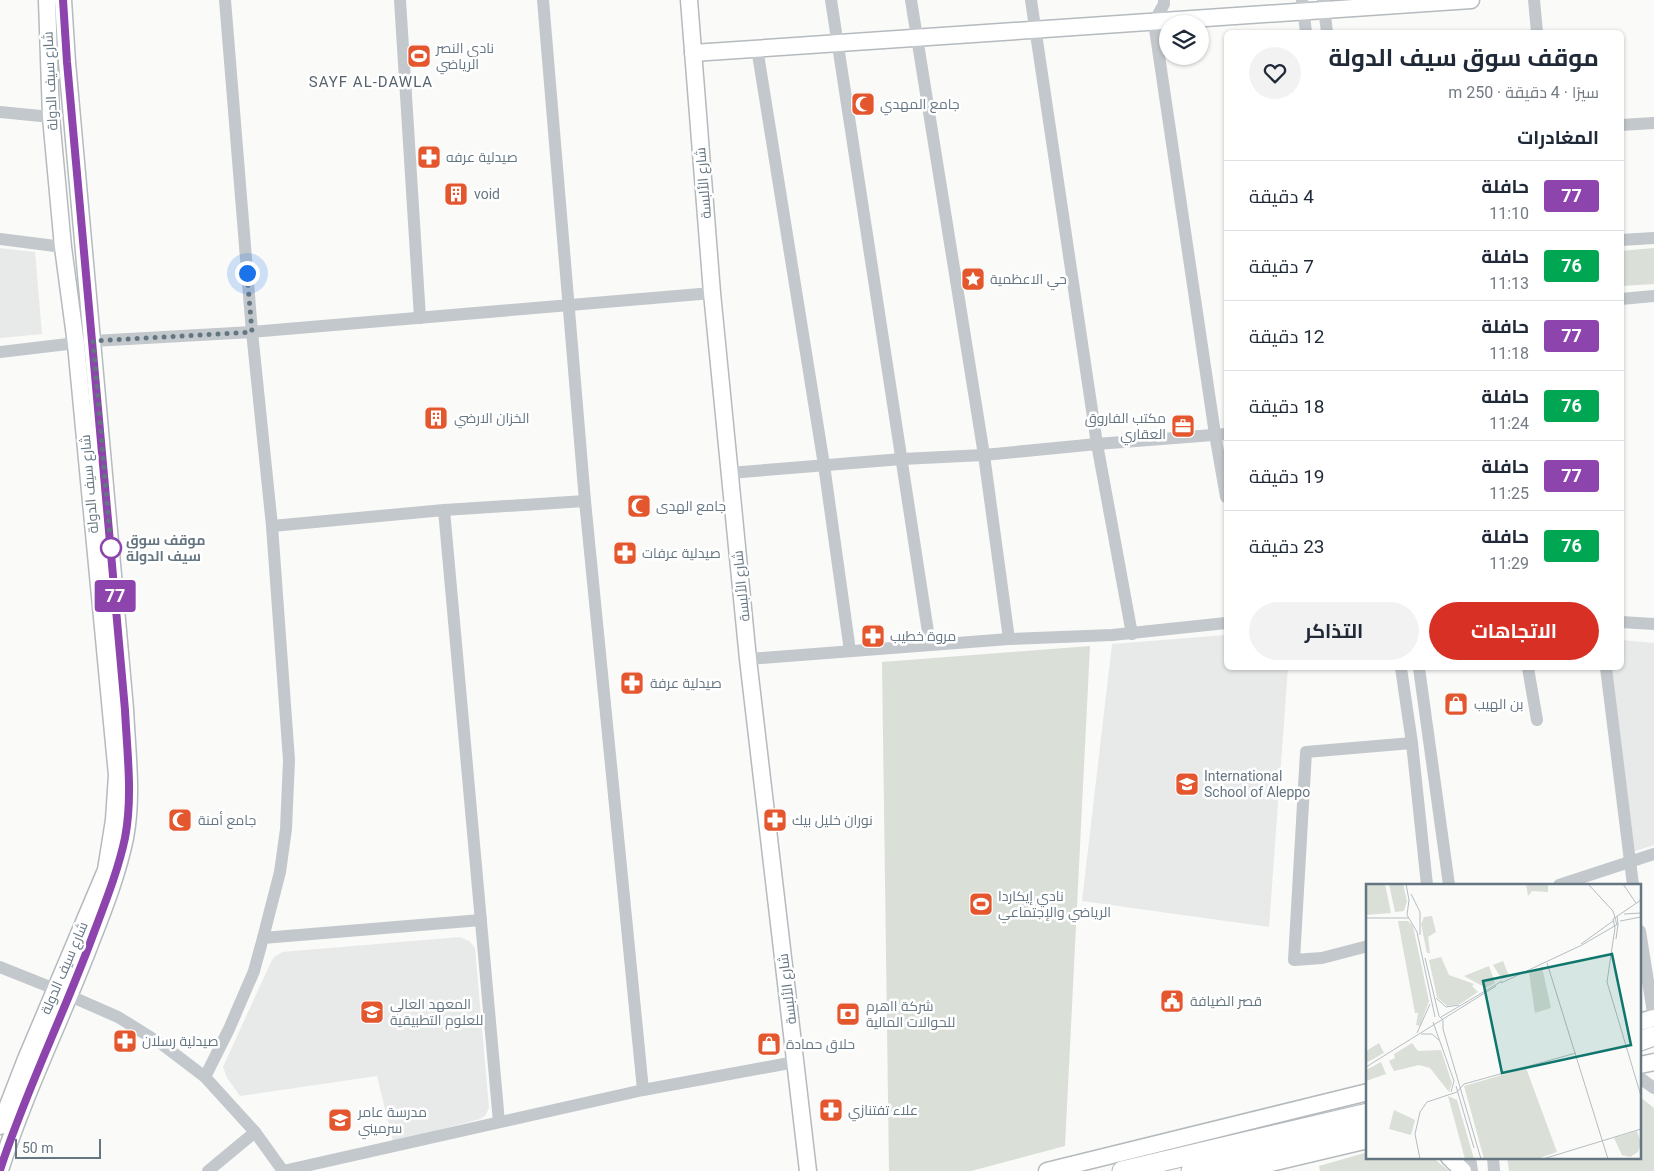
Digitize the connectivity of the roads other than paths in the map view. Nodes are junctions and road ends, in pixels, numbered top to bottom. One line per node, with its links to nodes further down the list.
1 (46, 0): 25 (main road, شارع سيف الدولة)
2 (63, 0): 38 (main road, شارع سيف الدولة)
3 (225, 0): 37 (street)
4 (400, 0): 36 (street)
5 (543, 0): 35 (street)
6 (689, 0): 23 (main road, شارع الألبسة)
7 (830, 0): 21 (street)
8 (911, 0): 20 (street)
9 (1031, 0): 16 (street)
10 (1164, 0): 15 (street)
11 (1471, 0): 13 (main road)
12 (1534, 0): 19 (street)
13 (1323, 5): 14 (main road); 18 (street)
14 (1302, 6): 15 (main road); 17 (street)
15 (1154, 22): 16 (main road); 41 (street)
16 (1035, 30): 20 (main road); 42 (street)
17 (1306, 30)
18 (1327, 30)
19 (1537, 30)
20 (918, 38): 21 (main road); 43 (street)
21 (837, 43): 22 (main road); 44 (street)
22 (757, 48): 23 (main road); 45 (street)
23 (693, 53): 32 (main road, شارع الألبسة)
24 (0, 112): 25 (street)
25 (51, 117): 31 (main road, شارع سيف الدولة)
26 (1654, 123): 27 (street)
27 (1624, 125)
28 (1654, 238): 30 (street)
29 (0, 239): 31 (street)
30 (1624, 240)
31 (63, 247): 39 (main road, شارع سيف الدولة)
32 (712, 293): 35 (street); 47 (main road, شارع الألبسة)
33 (1654, 296): 34 (street)
34 (1624, 299)
35 (568, 305): 36 (street); 48 (street)
36 (420, 318): 37 (street)
37 (252, 332): 38 (street); 50 (street)
38 (93, 341): 39 (street); 76 (main road, شارع سيف الدولة)
39 (76, 344): 40 (street); 76 (main road, شارع سيف الدولة)
40 (0, 352)
41 (1221, 434): 42 (street); 46 (street)
42 (1097, 444): 43 (street); 54 (street)
43 (984, 455): 44 (street); 55 (street)
44 (902, 459): 45 (street); 56 (street)
45 (824, 465): 47 (street); 57 (street)
46 (1224, 472)
47 (729, 473): 58 (main road, شارع الألبسة)
48 (585, 501): 49 (street); 84 (street)
49 (444, 510): 50 (street); 71 (street)
50 (272, 526): 72 (street)
51 (1624, 622): 53 (street)
52 (1224, 623): 54 (street)
53 (1654, 624)
54 (1132, 634): 55 (street)
55 (1009, 639): 56 (street)
56 (930, 645): 57 (street)
57 (850, 651): 58 (street)
58 (748, 659): 80 (main road, شارع الألبسة)
59 (1401, 670): 64 (street)
60 (1419, 670): 68 (street)
61 (1528, 670): 63 (street)
62 (1606, 670): 66 (street)
63 (1537, 720)
64 (1412, 743): 67 (street); 74 (street)
65 (1654, 854): 66 (street)
66 (1630, 862): 69 (street); 70 (street)
67 (1427, 884)
68 (1449, 884)
69 (1562, 884)
70 (1633, 884)
71 (481, 920): 72 (street); 87 (street)
72 (263, 938): 81 (street)
73 (1642, 944): 77 (street)
74 (1366, 947)
75 (0, 967): 76 (street)
76 (63, 992): 81 (street); 88 (main road, شارع سيف الدولة)
77 (1654, 1019)
78 (1654, 1036): 79 (highway)
79 (1642, 1040)
80 (795, 1062): 84 (street); 99 (main road, شارع الألبسة)
81 (205, 1078): 89 (street)
82 (1642, 1079): 83 (street)
83 (1654, 1088)
84 (643, 1090): 87 (street)
85 (1366, 1092): 100 (main road)
86 (1366, 1113): 101 (highway)
87 (499, 1122): 98 (street)
88 (6, 1129): 95 (main road); 96 (main road, شارع سيف الدولة)
89 (255, 1132): 97 (street); 98 (street)
90 (1366, 1137): 102 (highway)
91 (1366, 1137): 103 (main road)
92 (1450, 1158): 104 (main road)
93 (1470, 1158): 105 (street)
94 (1493, 1158): 106 (street)
95 (0, 1160)
96 (0, 1170)
97 (208, 1171)
98 (283, 1171)
99 (808, 1171)
100 (1047, 1171)
101 (1122, 1171)
102 (1191, 1171)
103 (1237, 1171)
104 (1463, 1171)
105 (1472, 1171)
106 (1494, 1171)

